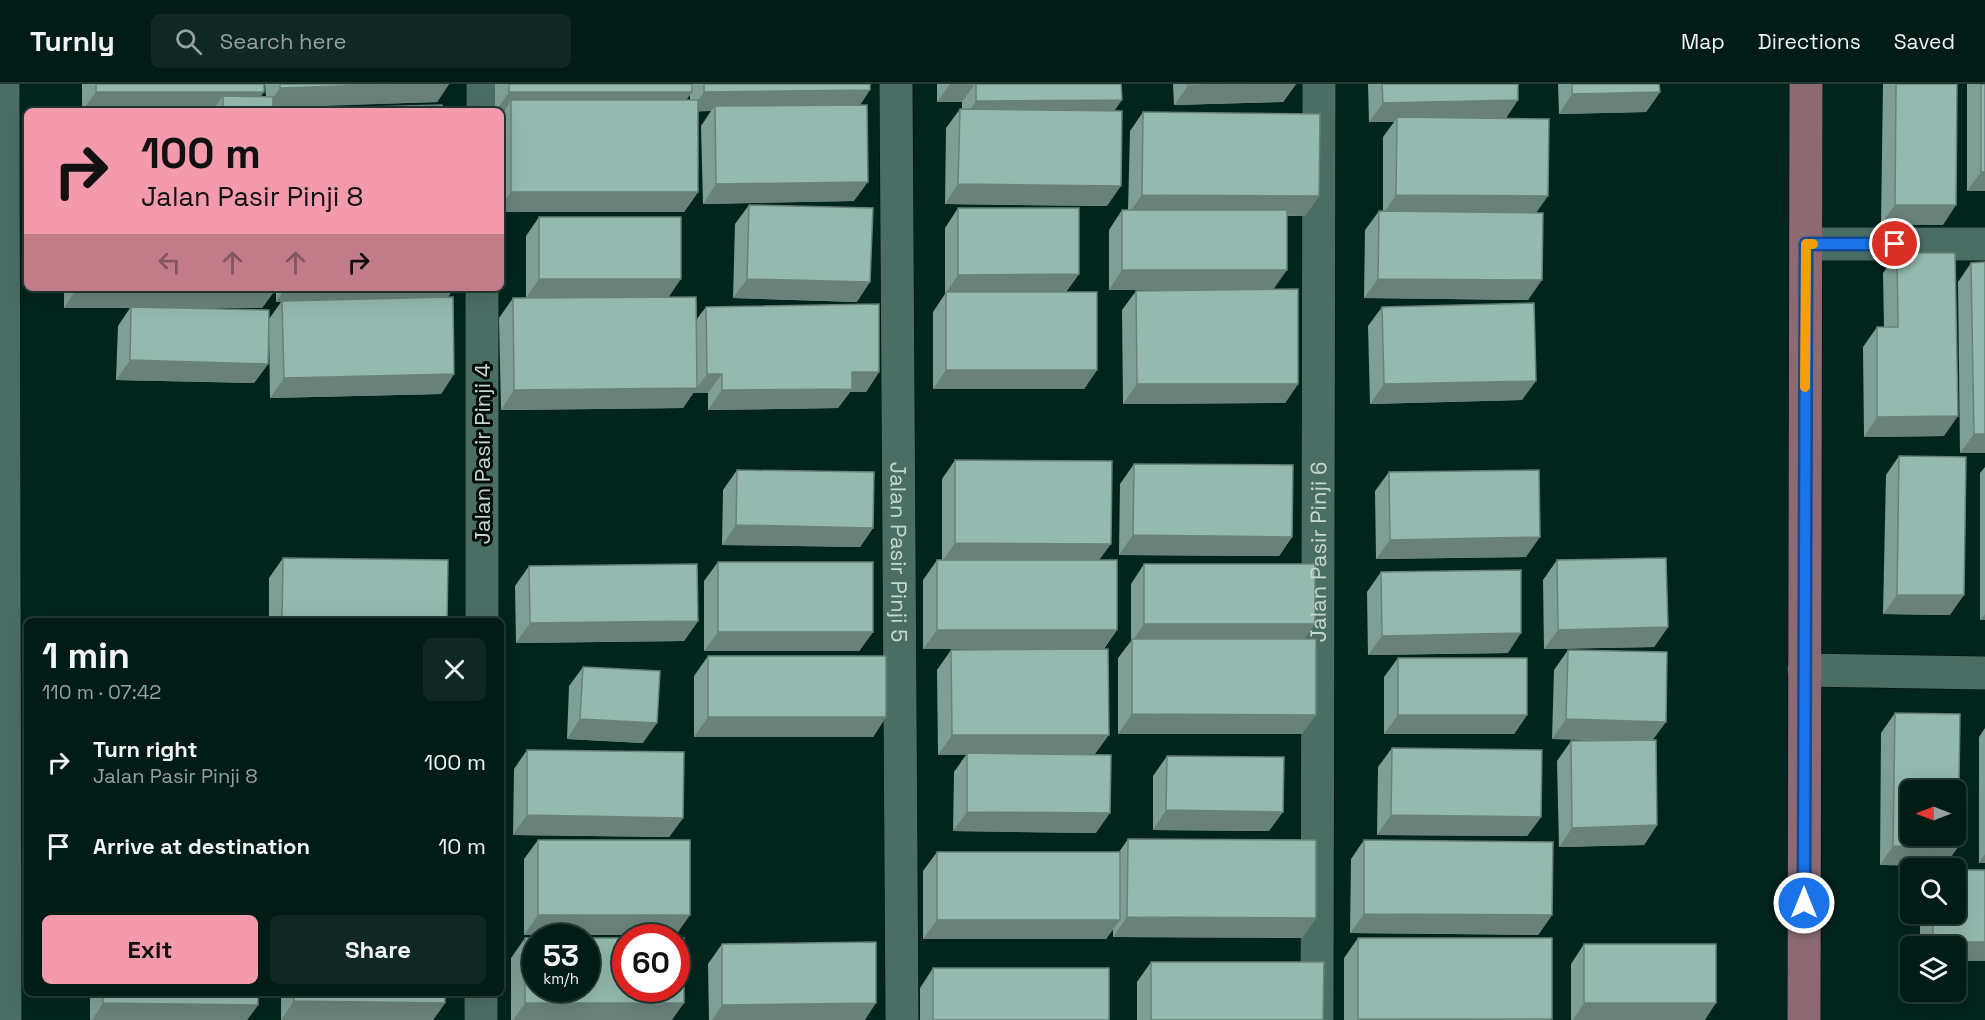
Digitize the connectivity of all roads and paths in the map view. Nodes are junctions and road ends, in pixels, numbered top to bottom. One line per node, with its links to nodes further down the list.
1 (3, 84): 14 (street)
2 (483, 84): 6 (street)
3 (896, 84): 16 (street, Jalan Pasir Pinji 5)
4 (1319, 84): 17 (street, Jalan Pasir Pinji 6)
5 (1806, 84): 7 (main road)
6 (483, 108)
7 (1806, 244): 8 (street); 11 (main road)
8 (1985, 244)
9 (482, 291): 10 (street, Jalan Pasir Pinji 4)
10 (482, 618)
11 (1804, 670): 12 (street); 18 (main road)
12 (1985, 673)
13 (481, 996): 15 (street)
14 (5, 1020)
15 (481, 1020)
16 (902, 1020)
17 (1317, 1020)
18 (1804, 1020)

